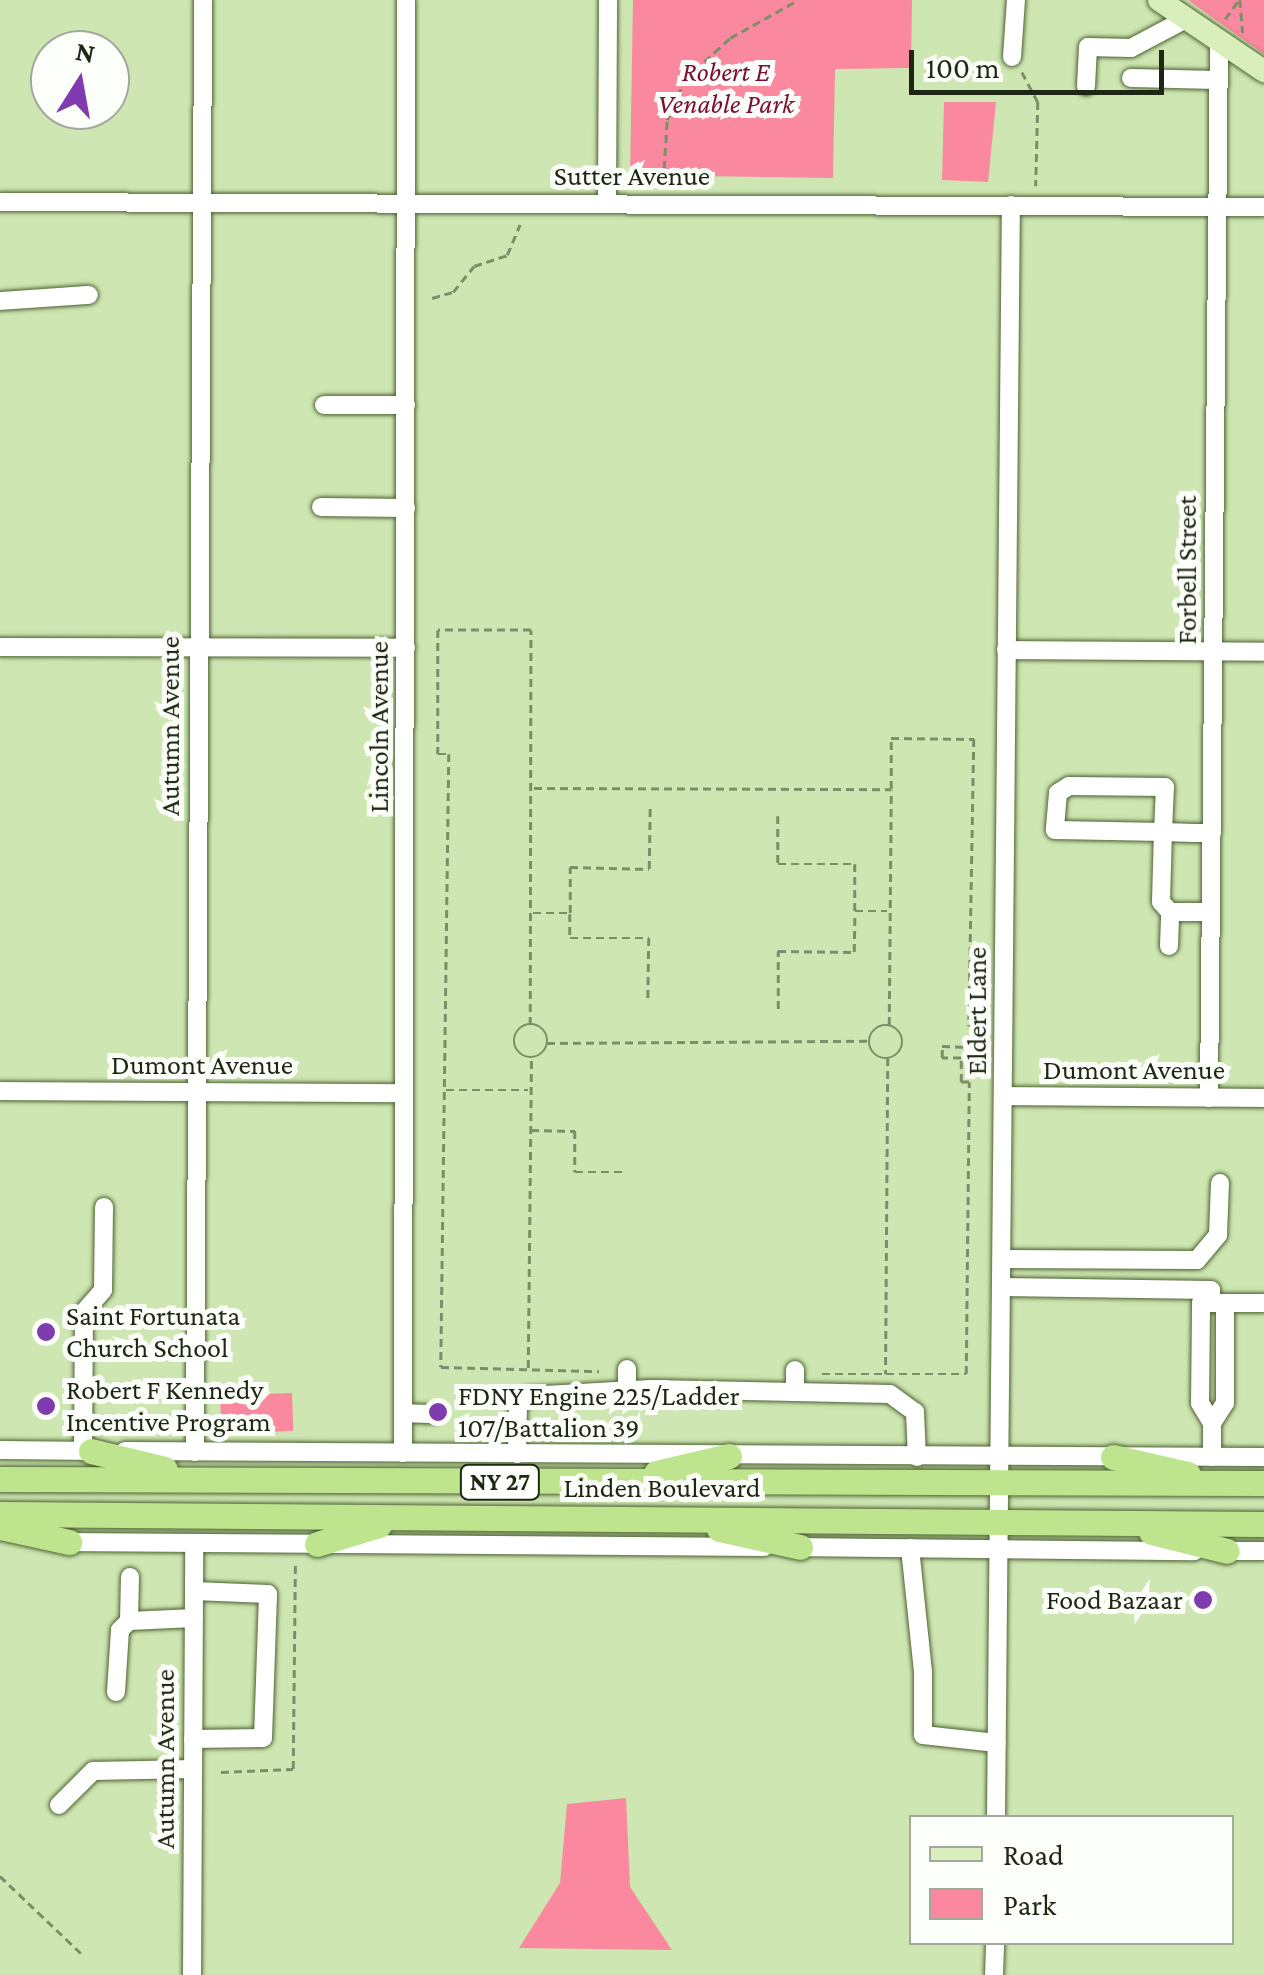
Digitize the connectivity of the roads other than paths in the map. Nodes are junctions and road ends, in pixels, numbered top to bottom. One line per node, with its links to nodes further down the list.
1 (203, 0): 13 (street, Autumn Avenue)
2 (406, 0): 15 (street, Lincoln Avenue)
3 (608, 0): 16 (street)
4 (1016, 0): 8 (street)
5 (1159, 0): 6 (main road)
6 (1186, 19): 7 (main road); 12 (street)
7 (1220, 33): 9 (main road); 11 (street, Forbell Street)
8 (1012, 57)
9 (1264, 71)
10 (1130, 78): 11 (street)
11 (1218, 80): 18 (street, Forbell Street)
12 (1086, 86)
13 (200, 201): 14 (street, Sutter Avenue); 15 (street, Sutter Avenue); 27 (street, Autumn Avenue)
14 (0, 202)
15 (406, 202): 16 (street, Sutter Avenue); 23 (street, Lincoln Avenue)
16 (606, 204): 17 (street, Sutter Avenue)
17 (1011, 205): 18 (street, Sutter Avenue); 29 (street, Eldert Lane)
18 (1214, 206): 19 (street, Sutter Avenue); 30 (street, Forbell Street)
19 (1264, 206)
20 (89, 296): 21 (street)
21 (0, 301)
22 (324, 405): 23 (street)
23 (406, 405): 25 (street, Lincoln Avenue)
24 (322, 507): 25 (street)
25 (406, 508): 28 (street, Lincoln Avenue)
26 (0, 647): 27 (street)
27 (198, 648): 28 (street); 38 (street, Autumn Avenue)
28 (406, 648): 39 (street, Lincoln Avenue)
29 (1006, 650): 30 (street); 40 (street, Eldert Lane)
30 (1214, 652): 31 (street); 33 (street, Forbell Street)
31 (1264, 652)
32 (1163, 832): 32 (street); 33 (street); 34 (street)
33 (1212, 833): 35 (street, Forbell Street)
34 (1170, 912): 35 (street); 36 (street)
35 (1212, 912): 41 (street, Forbell Street)
36 (1169, 946)
37 (0, 1092): 38 (street, Dumont Avenue)
38 (196, 1092): 39 (street, Dumont Avenue); 57 (street, Autumn Avenue)
39 (404, 1093): 53 (street, Lincoln Avenue)
40 (1004, 1096): 41 (street, Dumont Avenue); 45 (street, Eldert Lane)
41 (1209, 1098): 42 (street, Dumont Avenue)
42 (1264, 1098)
43 (1220, 1183): 45 (street)
44 (104, 1207): 56 (street)
45 (1002, 1259): 46 (street, Eldert Lane)
46 (1002, 1287): 47 (street); 65 (street, Eldert Lane)
47 (1218, 1303): 48 (street); 63 (street)
48 (1264, 1304)
49 (627, 1368): 51 (street)
50 (795, 1370): 52 (street)
51 (627, 1390): 52 (street); 59 (street)
52 (796, 1392): 61 (street)
53 (404, 1413): 54 (street); 58 (street, Lincoln Avenue)
54 (434, 1414)
55 (0, 1450): 56 (street, Linden Boulevard)
56 (87, 1451): 57 (street, Linden Boulevard); 67 (highway)
57 (194, 1452): 58 (street, Linden Boulevard)
58 (403, 1454): 59 (street, Linden Boulevard)
59 (517, 1454): 60 (street, Linden Boulevard)
60 (729, 1456): 61 (street, Linden Boulevard); 68 (highway)
61 (917, 1457): 65 (street, Linden Boulevard)
62 (1113, 1457): 63 (street, Linden Boulevard); 65 (street, Linden Boulevard); 70 (highway)
63 (1212, 1457): 64 (street, Linden Boulevard)
64 (1264, 1457)
65 (1000, 1458): 71 (street, Eldert Lane)
66 (0, 1478): 67 (highway, Linden Boulevard / NY 27)
67 (209, 1480): 68 (highway, Linden Boulevard / NY 27)
68 (614, 1483): 71 (highway, Linden Boulevard / NY 27)
69 (1264, 1483): 70 (highway, Linden Boulevard / NY 27)
70 (1232, 1484): 71 (highway, Linden Boulevard / NY 27)
71 (1000, 1485): 75 (street, Eldert Lane)
72 (0, 1514): 73 (highway, Linden Boulevard / NY 27)
73 (404, 1517): 74 (highway, Linden Boulevard / NY 27); 82 (highway)
74 (676, 1518): 75 (highway, Linden Boulevard / NY 27); 83 (highway)
75 (999, 1520): 76 (highway, Linden Boulevard / NY 27); 85 (street, Eldert Lane)
76 (1108, 1522): 77 (highway, Linden Boulevard / NY 27); 86 (highway)
77 (1264, 1524)
78 (0, 1527): 80 (highway)
79 (0, 1541): 80 (street, Linden Boulevard)
80 (68, 1542): 81 (street, Linden Boulevard)
81 (194, 1543): 82 (street, Linden Boulevard); 89 (street, Autumn Avenue)
82 (317, 1544): 83 (street, Linden Boulevard)
83 (800, 1548): 84 (street, Linden Boulevard)
84 (910, 1548): 85 (street, Linden Boulevard); 94 (street)
85 (999, 1549): 86 (street, Linden Boulevard); 94 (street, Eldert Lane)
86 (1227, 1551): 87 (street, Linden Boulevard)
87 (1264, 1551)
88 (130, 1577): 91 (street)
89 (194, 1591): 90 (street, Autumn Avenue); 93 (street)
90 (194, 1618): 91 (street); 93 (street, Autumn Avenue)
91 (129, 1621): 92 (street)
92 (116, 1692)
93 (193, 1739): 95 (street, Autumn Avenue)
94 (997, 1743): 97 (street, Eldert Lane)
95 (193, 1770): 96 (street); 99 (street, Autumn Avenue)
96 (59, 1805)
97 (996, 1815)
98 (995, 1945): 100 (street)
99 (192, 1975)
100 (994, 1975)

